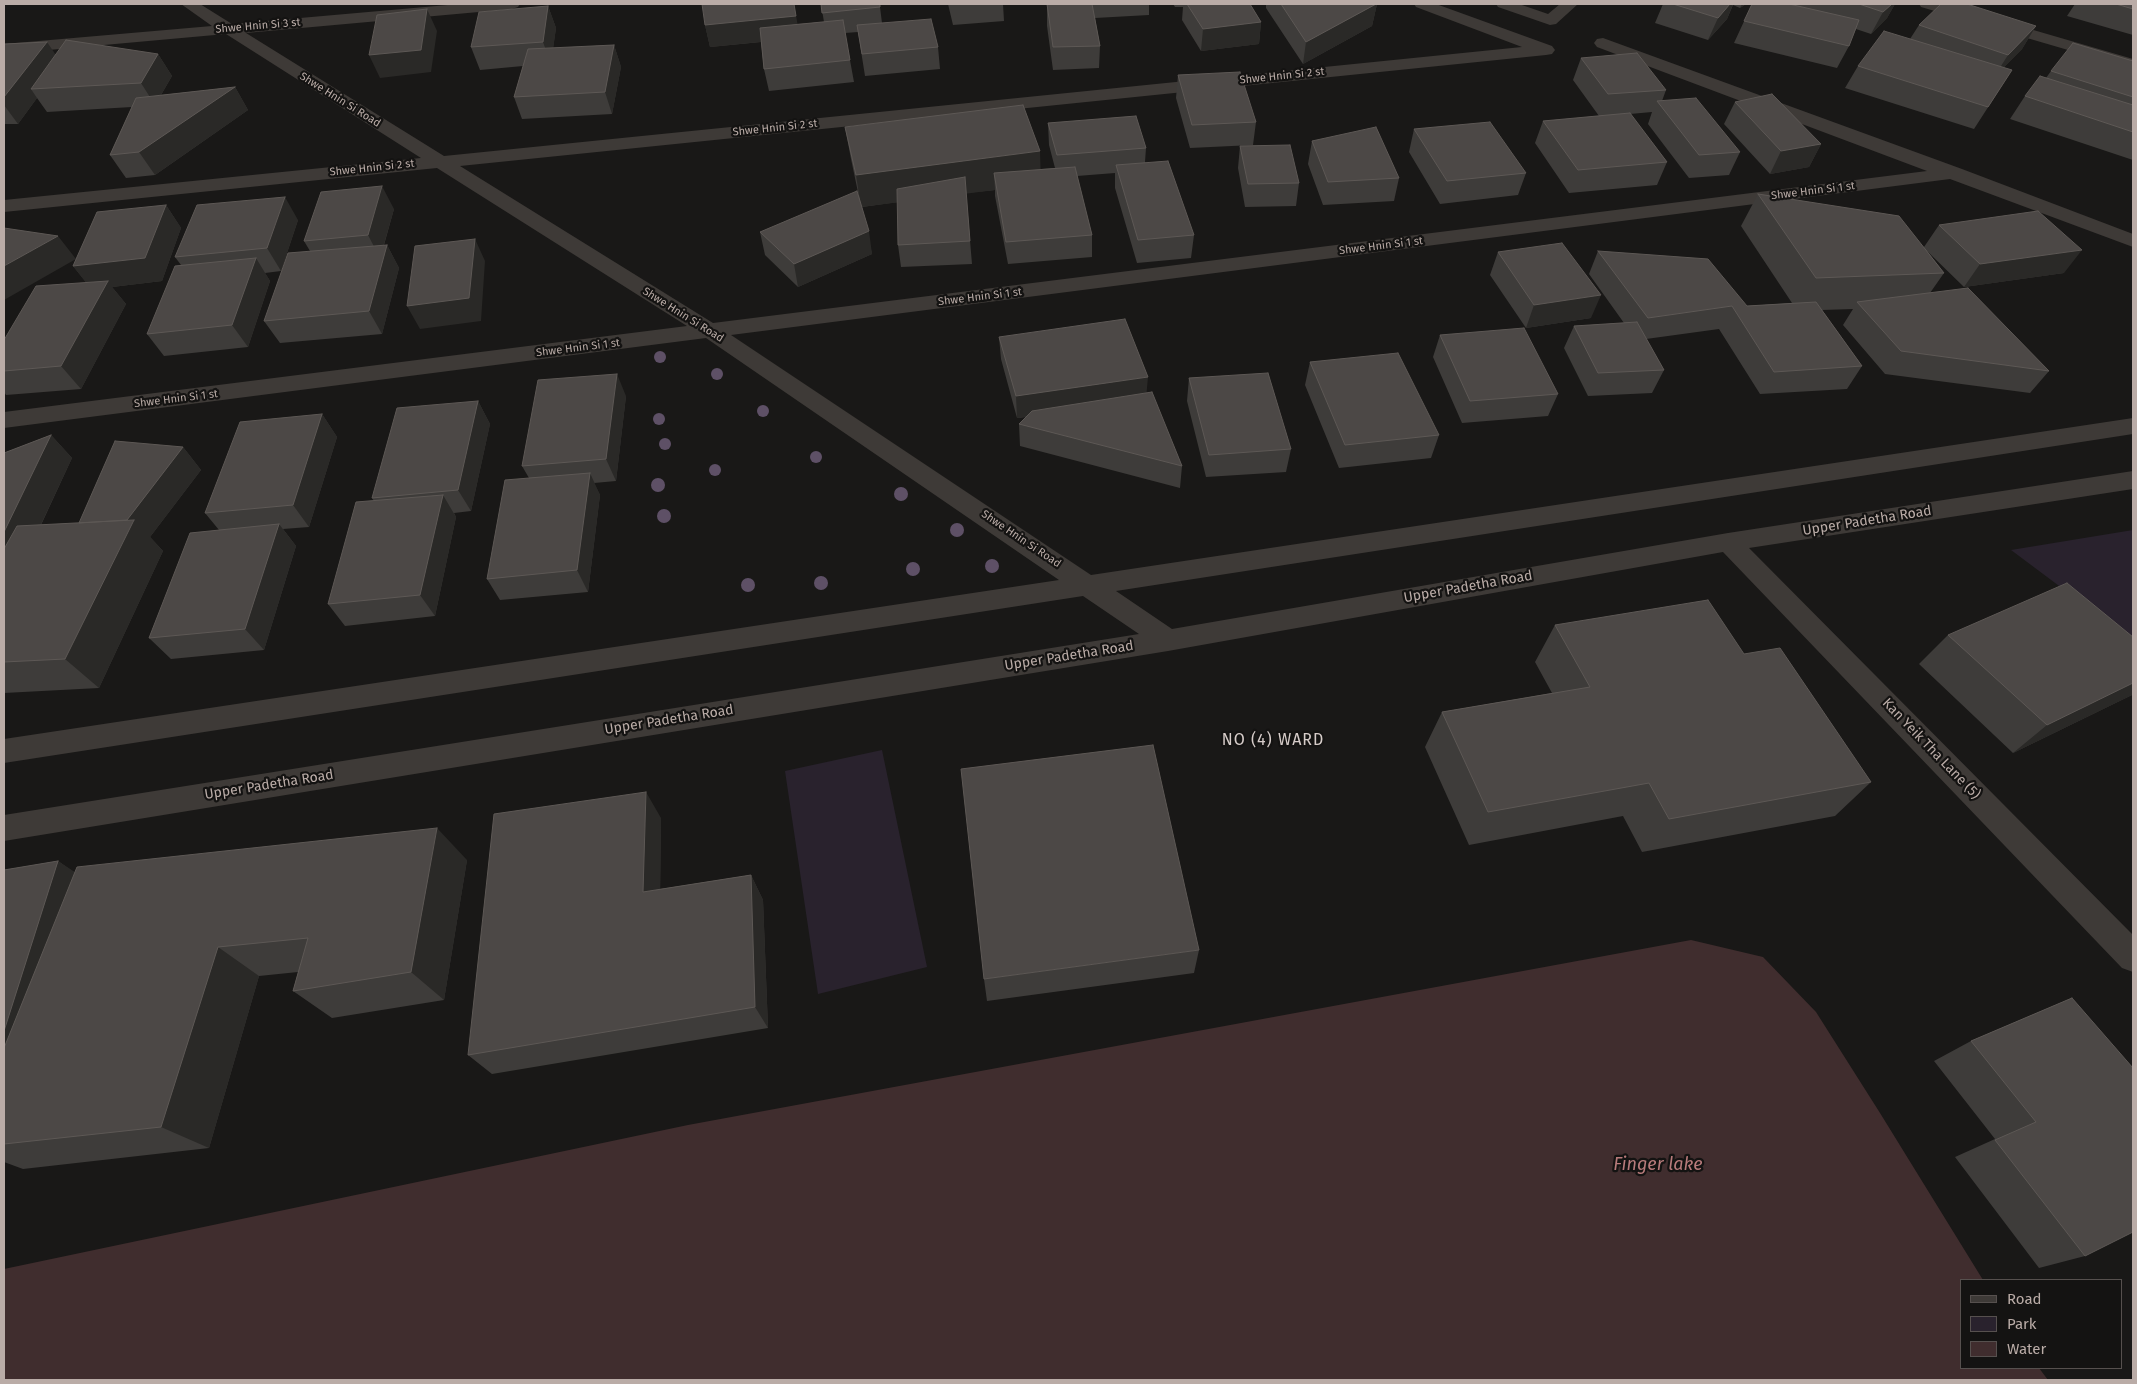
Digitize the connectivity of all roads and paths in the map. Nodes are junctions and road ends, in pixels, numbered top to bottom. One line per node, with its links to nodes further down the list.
1 (189, 4): 7 (street, Shwe Hnin Si Road)
2 (512, 4): 7 (street, Shwe Hnin Si 3 st)
3 (1422, 4): 11 (street, Shwe Hnin Si 2 st)
4 (1504, 4): 5 (street)
5 (1570, 4)
6 (1928, 4): 10 (street)
7 (228, 28): 9 (street, Shwe Hnin Si 3 st); 11 (street, Shwe Hnin Si Road)
8 (1603, 43): 12 (street)
9 (4, 49)
10 (2133, 64)
11 (438, 162): 13 (street, Shwe Hnin Si 2 st); 15 (street, Shwe Hnin Si Road)
12 (1955, 173): 14 (street); 15 (street, Shwe Hnin Si 1 st)
13 (4, 206)
14 (2133, 241)
15 (710, 332): 16 (street, Shwe Hnin Si 1 st); 20 (street, Shwe Hnin Si Road)
16 (4, 420)
17 (2133, 426): 20 (street)
18 (2133, 480): 19 (street, Upper Padetha Road)
19 (1728, 542): 21 (street, Upper Padetha Road); 24 (street, Kan Yeik Tha Lane (5))
20 (1089, 585): 21 (street, Shwe Hnin Si Road); 22 (street)
21 (1168, 640): 23 (street, Upper Padetha Road)
22 (4, 751)
23 (4, 828)
24 (2133, 957)

